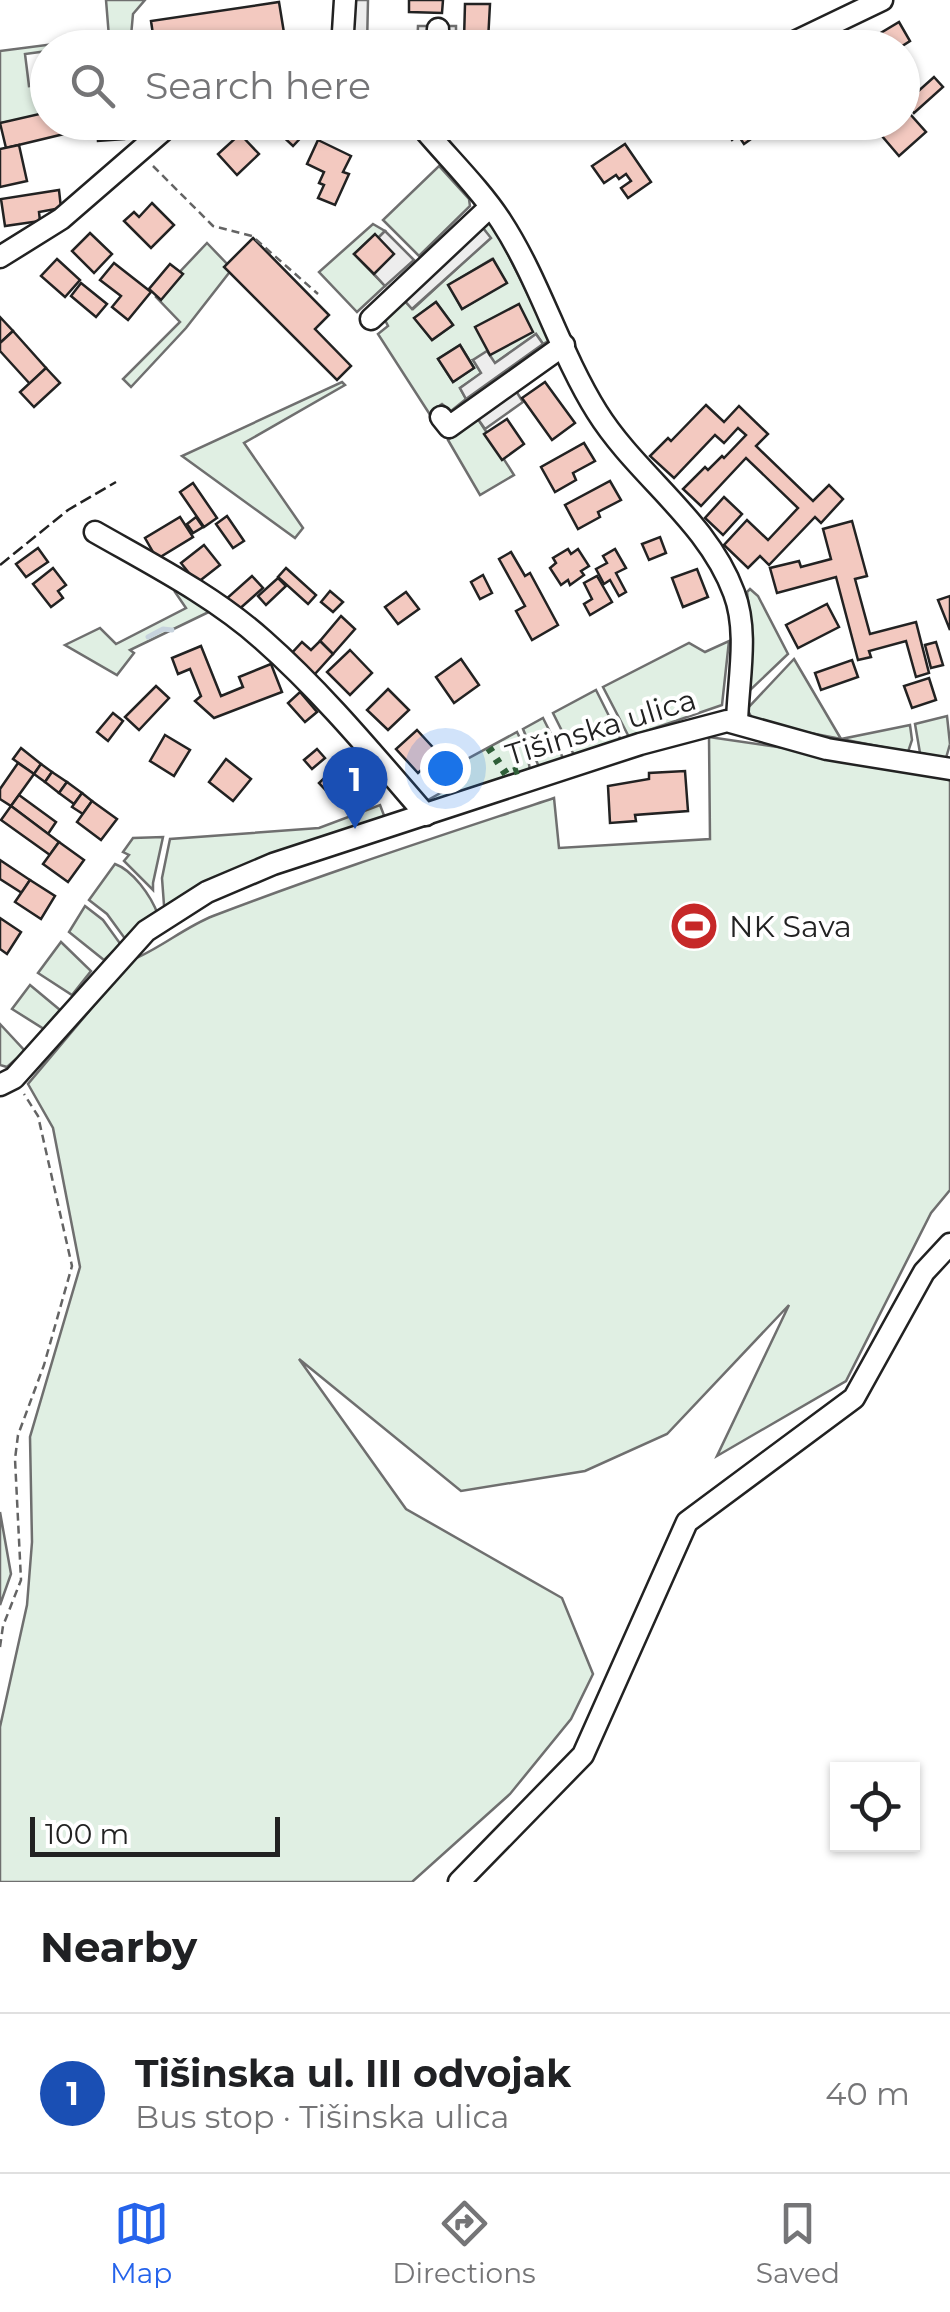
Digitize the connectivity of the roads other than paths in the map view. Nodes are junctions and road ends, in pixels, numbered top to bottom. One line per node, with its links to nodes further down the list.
1 (345, 0): 3 (street)
2 (882, 0): 4 (street)
3 (343, 30)
4 (820, 30)
5 (152, 140): 8 (street)
6 (433, 140): 7 (street)
7 (490, 206): 9 (street); 10 (street)
8 (0, 257)
9 (371, 320)
10 (564, 345): 11 (street); 13 (street)
11 (441, 417)
12 (94, 532): 15 (street)
13 (737, 722): 14 (street, Tišinska ulica); 15 (street, Tišinska ulica)
14 (950, 769)
15 (426, 815): 16 (street, Tišinska ulica)
16 (7, 1082)
17 (950, 1244): 18 (street)
18 (460, 1882)

